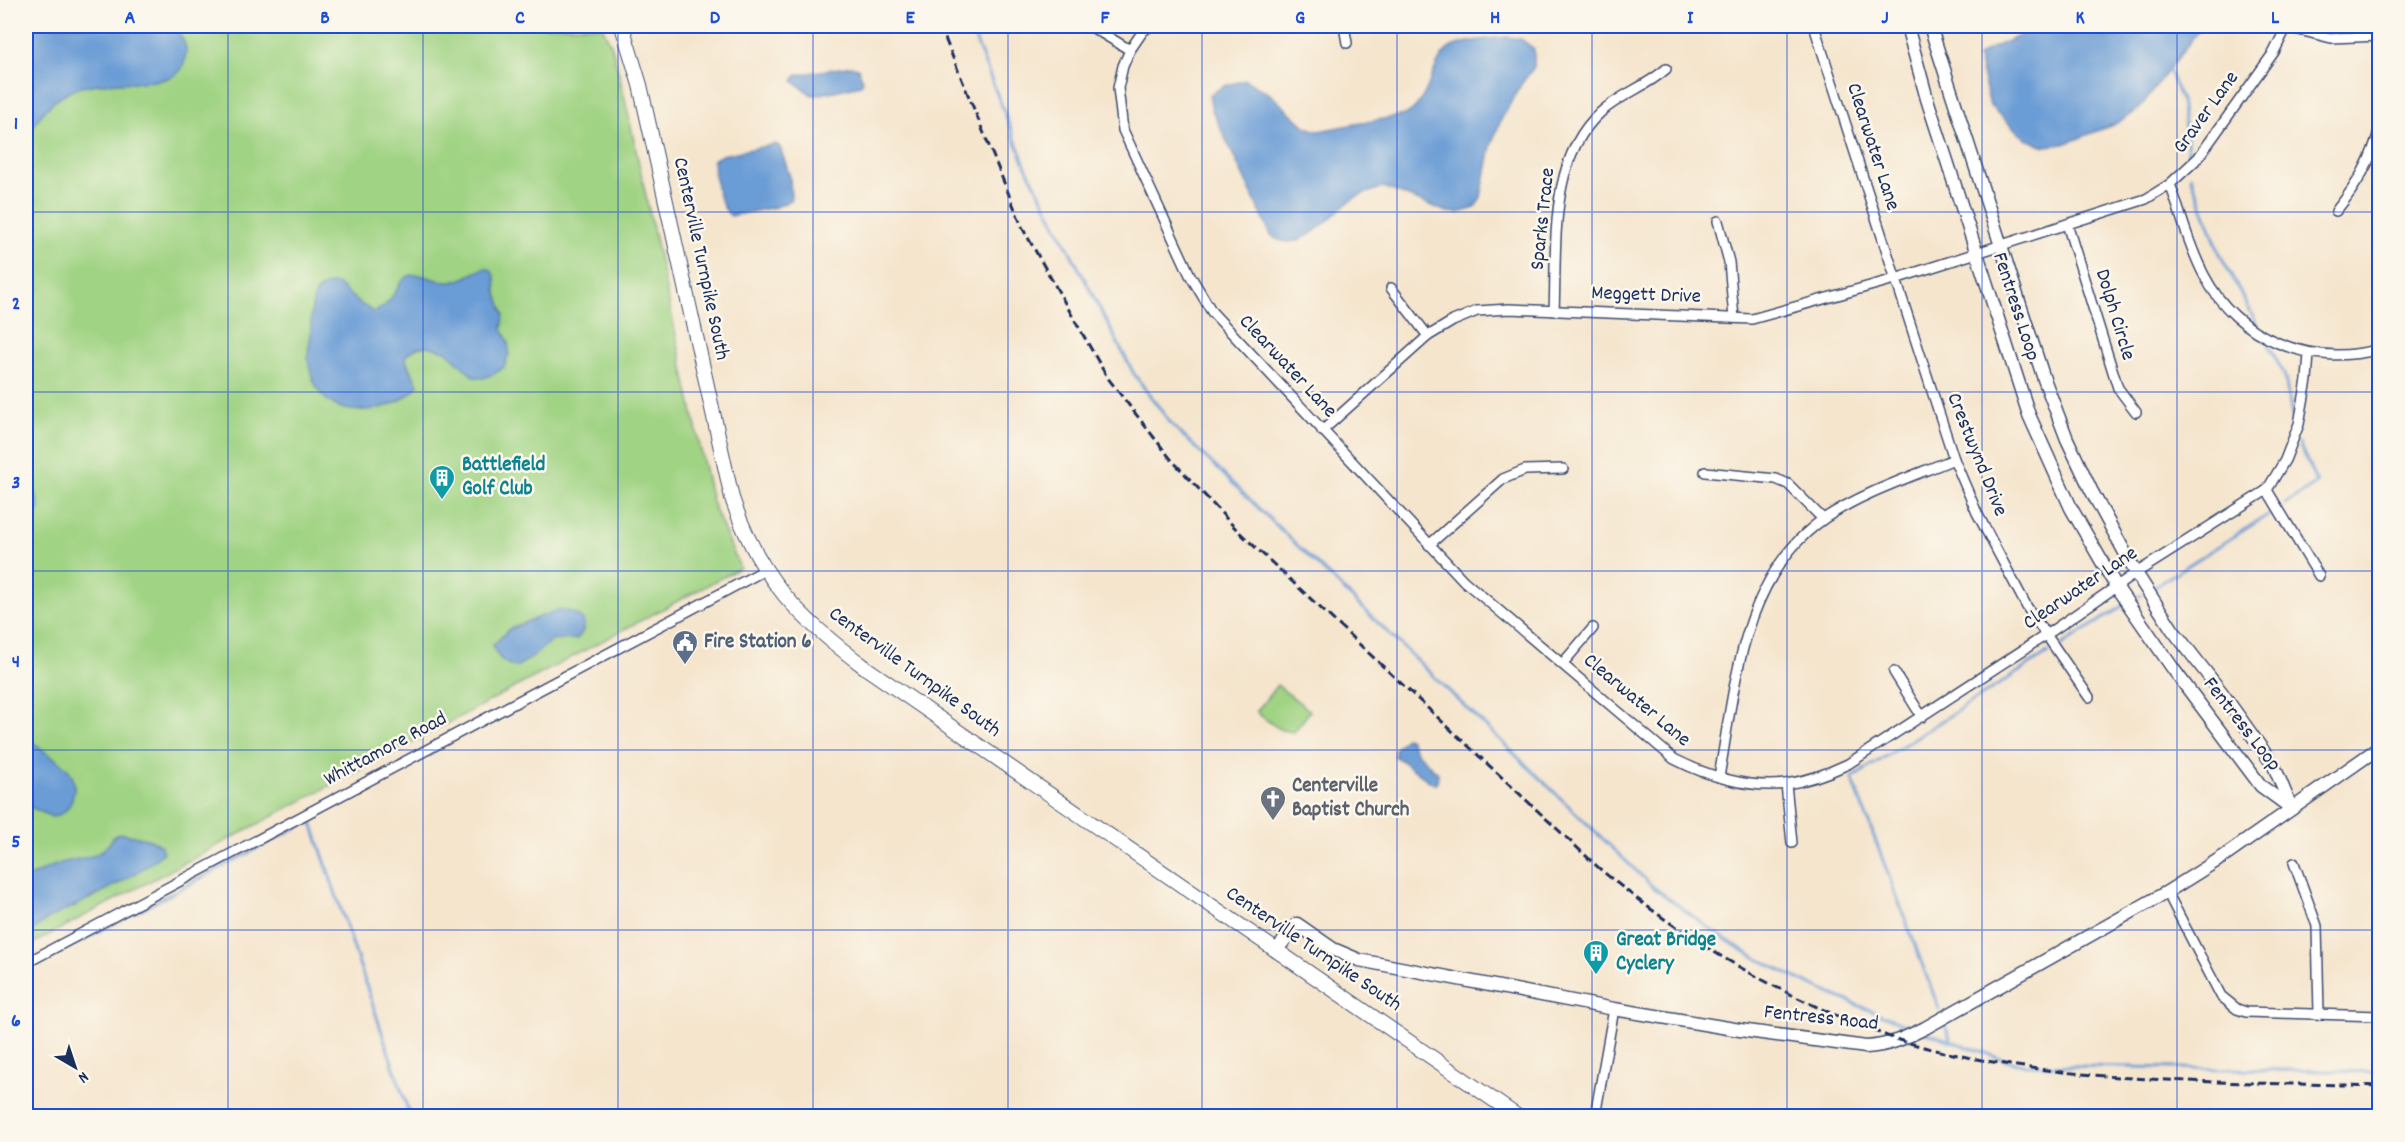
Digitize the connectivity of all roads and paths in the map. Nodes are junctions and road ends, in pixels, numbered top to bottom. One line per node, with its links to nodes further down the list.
1 (622, 26): 37 (main road, Centerville Turnpike South)
2 (1090, 26): 12 (street)
3 (1149, 26): 12 (street, Clearwater Lane)
4 (1344, 26): 10 (street)
5 (1814, 26): 22 (street, Clearwater Lane)
6 (1907, 26): 21 (street, Fentress Loop)
7 (1930, 26): 20 (street, Fentress Loop)
8 (2287, 26): 9 (street); 16 (street, Graver Lane)
9 (2378, 37): 11 (street)
10 (1347, 43)
11 (2379, 47)
12 (1130, 50): 30 (street, Clearwater Lane)
13 (1666, 69): 24 (street, Sparks Trace)
14 (2379, 127): 15 (street)
15 (2378, 139): 17 (street)
16 (2170, 184): 19 (street, Graver Lane); 28 (street)
17 (2336, 211)
18 (1718, 221): 25 (street)
19 (2067, 224): 20 (street, Graver Lane); 29 (street, Dolph Circle)
20 (2000, 245): 21 (street, Meggett Drive); 38 (street, Fentress Loop)
21 (1976, 252): 22 (street, Meggett Drive); 40 (street, Fentress Loop)
22 (1895, 279): 25 (street, Meggett Drive); 31 (street, Crestwynd Drive)
23 (1391, 288): 26 (street)
24 (1554, 311): 25 (street, Meggett Drive); 26 (street, Meggett Drive)
25 (1734, 318)
26 (1428, 336): 30 (street, Meggett Drive)
27 (2379, 349): 28 (street)
28 (2309, 354): 34 (street, Clearwater Lane)
29 (2136, 412)
30 (1322, 431): 36 (street, Clearwater Lane)
31 (1954, 459): 35 (street); 42 (street, Crestwynd Drive)
32 (1563, 469): 36 (street)
33 (1705, 472): 35 (street)
34 (2267, 490): 38 (street, Clearwater Lane); 39 (street)
35 (1823, 519): 48 (street)
36 (1429, 545): 43 (street, Clearwater Lane)
37 (765, 570): 54 (main road, Centerville Turnpike South); 55 (street, Whittamore Road)
38 (2136, 573): 40 (street, Clearwater Lane); 50 (street, Fentress Loop)
39 (2319, 576)
40 (2117, 588): 42 (street, Clearwater Lane); 50 (street, Fentress Loop)
41 (1593, 628): 43 (street)
42 (2046, 635): 45 (street, Crestwynd Drive); 46 (street, Clearwater Lane)
43 (1563, 663): 48 (street, Clearwater Lane)
44 (1893, 672): 46 (street)
45 (2089, 697)
46 (1922, 717): 49 (street, Clearwater Lane)
47 (2379, 747): 50 (street, Fentress Road)
48 (1719, 777): 49 (street, Clearwater Lane)
49 (1786, 784): 51 (street)
50 (2291, 808): 53 (street, Fentress Road)
51 (1792, 843)
52 (2294, 863): 57 (street)
53 (2167, 892): 56 (street, Fentress Road); 57 (street)
54 (1276, 951): 56 (street, Fentress Road); 59 (main road, Centerville Turnpike South)
55 (26, 963)
56 (1614, 1009): 60 (street)
57 (2319, 1014): 58 (street)
58 (2379, 1016)
59 (1517, 1116)
60 (1595, 1116)

